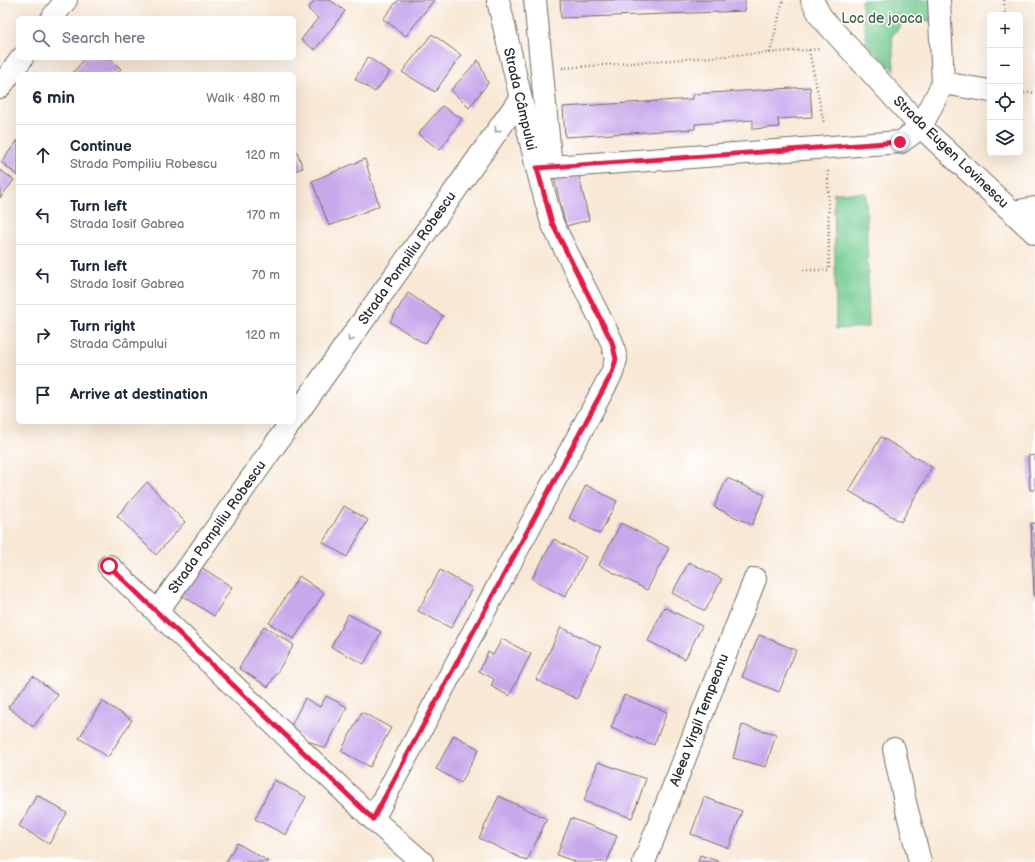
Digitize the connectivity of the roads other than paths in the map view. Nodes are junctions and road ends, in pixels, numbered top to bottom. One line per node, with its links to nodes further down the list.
1 (66, 0): 6 (street)
2 (498, 0): 11 (street, Strada Câmpului)
3 (535, 0): 13 (street)
4 (812, 0): 12 (street, Strada Eugen Lovinescu)
5 (939, 0): 8 (street)
6 (54, 16)
7 (20, 60): 9 (street)
8 (943, 83): 10 (street); 12 (street)
9 (0, 87)
10 (987, 91)
11 (520, 99): 13 (street, Strada Câmpului); 17 (street, Strada Pompiliu Robescu, one-way to 17)
12 (920, 127): 13 (street); 15 (street, Strada Eugen Lovinescu)
13 (544, 168): 23 (street)
14 (1035, 208): 15 (street)
15 (1013, 212): 16 (street, Strada Eugen Lovinescu)
16 (1035, 233)
17 (296, 415)
18 (290, 424): 21 (street, Strada Pompiliu Robescu)
19 (109, 566): 21 (street)
20 (755, 579): 25 (street, Aleea Virgil Tempeanu)
21 (157, 612): 23 (street)
22 (894, 749): 26 (street)
23 (373, 819): 24 (street)
24 (422, 862)
25 (644, 862)
26 (920, 862)

